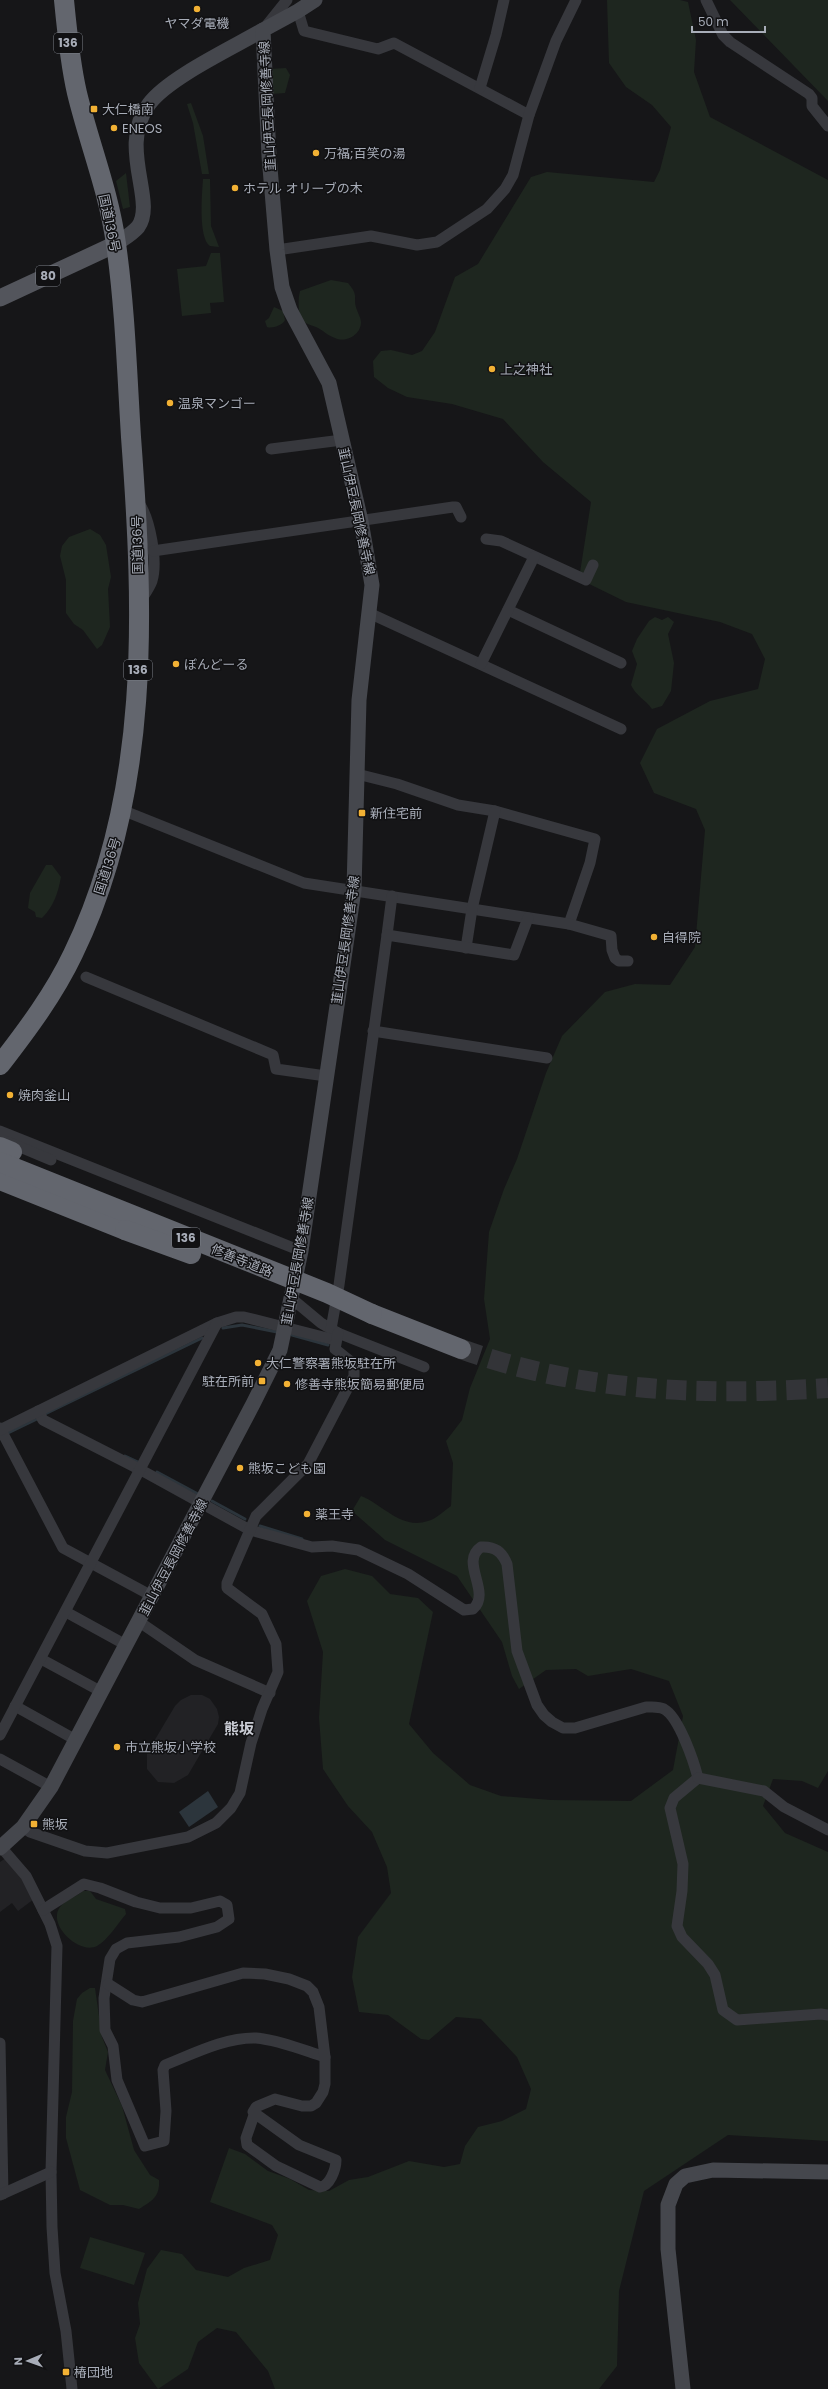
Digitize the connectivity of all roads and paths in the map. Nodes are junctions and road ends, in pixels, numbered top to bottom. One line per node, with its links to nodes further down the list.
1 (64, 0): 12 (highway, 国道136号 / 136)
2 (287, 0): 8 (street)
3 (315, 0): 7 (main road, 韮山伊豆長岡修善寺線)
4 (504, 0): 9 (street)
5 (576, 0): 10 (street)
6 (706, 0): 11 (street)
7 (298, 12): 8 (main road, 韮山伊豆長岡修善寺線); 9 (street)
8 (262, 30): 12 (main road); 13 (main road, 韮山伊豆長岡修善寺線)
9 (480, 88): 10 (street)
10 (530, 115): 13 (street)
11 (828, 126)
12 (116, 244): 14 (main road, 80); 17 (highway, 国道136号 / 136)
13 (276, 250): 15 (main road, 韮山伊豆長岡修善寺線)
14 (0, 298)
15 (342, 440): 16 (street); 19 (main road, 韮山伊豆長岡修善寺線)
16 (272, 449)
17 (136, 499): 21 (street); 24 (highway, 国道136号 / 136)
18 (461, 518): 19 (street)
19 (361, 521): 21 (street); 26 (main road, 韮山伊豆長岡修善寺線)
20 (486, 539): 22 (street)
21 (153, 551): 24 (street)
22 (534, 557): 23 (street); 25 (street)
23 (593, 564)
24 (138, 605): 31 (highway, 国道136号 / 136)
25 (508, 610): 27 (street); 28 (street)
26 (369, 613): 28 (street); 30 (main road, 韮山伊豆長岡修善寺線)
27 (621, 663)
28 (481, 664): 29 (street)
29 (620, 729)
30 (357, 774): 32 (street); 33 (main road, 韮山伊豆長岡修善寺線)
31 (122, 810): 33 (street); 44 (highway, 国道136号 / 136)
32 (495, 811): 35 (street); 37 (street)
33 (354, 890): 34 (street); 45 (main road, 韮山伊豆長岡修善寺線)
34 (392, 896): 35 (street); 38 (street)
35 (472, 909): 36 (street); 39 (street)
36 (528, 918): 37 (street); 39 (street)
37 (569, 924): 40 (street)
38 (387, 935): 39 (street); 42 (street)
39 (466, 948)
40 (628, 961)
41 (86, 978): 45 (street)
42 (373, 1031): 43 (street); 55 (street)
43 (547, 1058)
44 (0, 1065)
45 (326, 1076): 50 (main road, 韮山伊豆長岡修善寺線)
46 (0, 1132): 48 (street)
47 (3, 1150): 48 (street); 52 (highway, bridge)
48 (96, 1170): 50 (street)
49 (0, 1180): 52 (highway, bridge)
50 (301, 1251): 51 (main road, 韮山伊豆長岡修善寺線)
51 (291, 1298): 54 (main road, 韮山伊豆長岡修善寺線); 55 (street)
52 (372, 1314): 56 (highway)
53 (217, 1323): 54 (street); 58 (street); 60 (street)
54 (285, 1328): 55 (street); 61 (main road, 韮山伊豆長岡修善寺線)
55 (335, 1334): 57 (street); 62 (street)
56 (461, 1350)
57 (424, 1367)
58 (38, 1411): 59 (street); 60 (street)
59 (0, 1429): 63 (street)
60 (141, 1470): 61 (street); 63 (street)
61 (202, 1502): 62 (street); 64 (main road, 韮山伊豆長岡修善寺線)
62 (250, 1530): 70 (street); 75 (street)
63 (91, 1563): 64 (street); 65 (street)
64 (152, 1596): 66 (main road, 韮山伊豆長岡修善寺線)
65 (66, 1612): 67 (street); 68 (street)
66 (138, 1621): 67 (main road, 韮山伊豆長岡修善寺線); 70 (street)
67 (126, 1645): 69 (main road, 韮山伊豆長岡修善寺線)
68 (41, 1659): 69 (street); 71 (street)
69 (102, 1692): 73 (main road, 韮山伊豆長岡修善寺線)
70 (270, 1693): 77 (street)
71 (15, 1706): 72 (street); 73 (street)
72 (0, 1735)
73 (76, 1740): 76 (main road, 韮山伊豆長岡修善寺線)
74 (0, 1759): 76 (street)
75 (698, 1778): 78 (street); 82 (street)
76 (51, 1787): 77 (main road, 韮山伊豆長岡修善寺線)
77 (23, 1827): 79 (main road, 韮山伊豆長岡修善寺線)
78 (828, 1830)
79 (0, 1847): 80 (street)
80 (43, 1910): 81 (street); 86 (street)
81 (108, 1984): 84 (street); 84 (street)
82 (828, 2015)
83 (0, 2043): 88 (street)
84 (325, 2057): 85 (street)
85 (254, 2115): 85 (street)
86 (51, 2172): 88 (street); 89 (street)
87 (828, 2172): 90 (main road)
88 (2, 2194)
89 (72, 2389)
90 (683, 2389)

